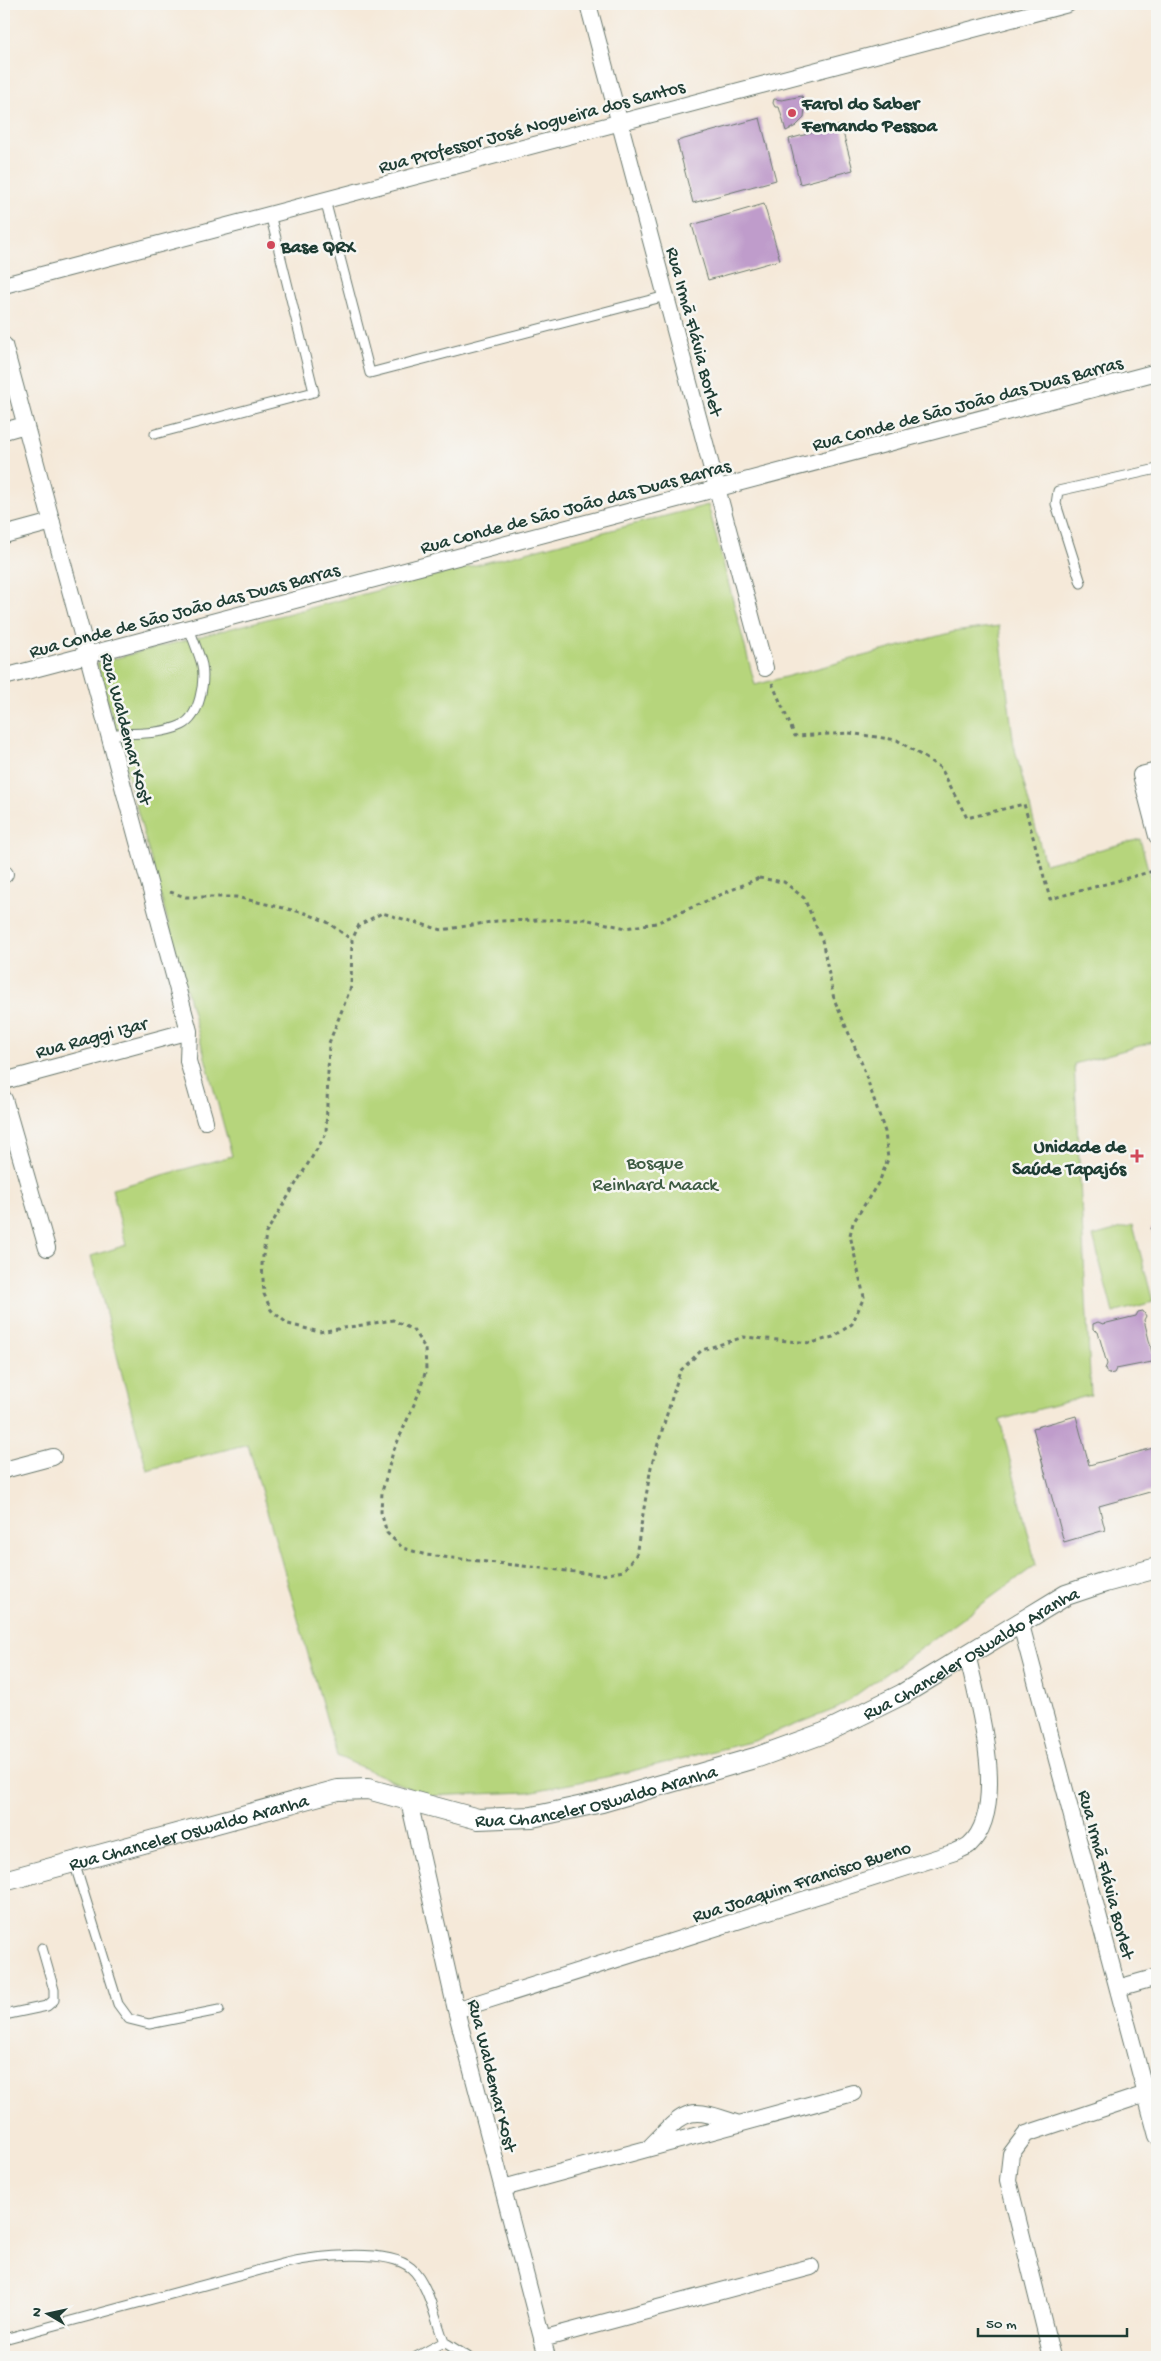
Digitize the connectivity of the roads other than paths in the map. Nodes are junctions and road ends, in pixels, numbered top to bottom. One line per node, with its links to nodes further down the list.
1 (588, 4): 3 (street, Rua Irmã Flávia Borlet)
2 (1068, 4): 3 (street, Rua Professor José Nogueira dos Santos)
3 (620, 122): 4 (street, Rua Professor José Nogueira dos Santos); 7 (street, Rua Irmã Flávia Borlet)
4 (325, 200): 5 (street, Rua Professor José Nogueira dos Santos); 7 (lane)
5 (270, 214): 6 (street, Rua Professor José Nogueira dos Santos); 12 (lane)
6 (4, 285)
7 (666, 296): 14 (street, Rua Irmã Flávia Borlet)
8 (4, 345): 10 (street, Rua Waldemar Kost)
9 (1157, 372): 14 (street, Rua Conde de São João das Duas Barras)
10 (25, 425): 11 (street); 15 (street, Rua Waldemar Kost)
11 (4, 431)
12 (155, 434)
13 (1157, 469): 17 (lane)
14 (717, 488): 18 (street, Rua Conde de São João das Duas Barras); 20 (street, Rua Irmã Flávia Borlet)
15 (52, 522): 16 (street); 19 (street, Rua Waldemar Kost)
16 (4, 535)
17 (1081, 583)
18 (189, 628): 19 (street, Rua Conde de São João das Duas Barras); 22 (lane)
19 (88, 655): 21 (street, Rua Conde de São João das Duas Barras); 22 (street, Rua Waldemar Kost)
20 (765, 668)
21 (4, 677)
22 (109, 734): 25 (street, Rua Waldemar Kost)
23 (1149, 773): 24 (street)
24 (1157, 836)
25 (189, 1031): 26 (street, Rua Raggi Izar); 28 (street, Rua Waldemar Kost)
26 (4, 1081)
27 (4, 1099): 29 (street)
28 (204, 1121)
29 (47, 1248)
30 (53, 1457): 31 (street)
31 (4, 1470)
32 (1157, 1568): 33 (street, Rua Chanceler Oswaldo Aranha)
33 (1020, 1621): 34 (street, Rua Chanceler Oswaldo Aranha); 40 (street, Rua Irmã Flávia Borlet)
34 (967, 1654): 35 (street, Rua Chanceler Oswaldo Aranha); 42 (street, Rua Joaquim Francisco Bueno)
35 (409, 1801): 36 (street, Rua Chanceler Oswaldo Aranha); 42 (street, Rua Waldemar Kost)
36 (74, 1862): 37 (street, Rua Chanceler Oswaldo Aranha); 41 (lane)
37 (4, 1881)
38 (42, 1948): 43 (lane)
39 (1157, 1978): 40 (street)
40 (1118, 1988): 45 (street, Rua Irmã Flávia Borlet)
41 (219, 2010)
42 (456, 2010): 49 (street, Rua Waldemar Kost)
43 (4, 2015)
44 (853, 2093): 46 (street)
45 (1146, 2094): 47 (street, Rua Irmã Flávia Borlet); 57 (street)
46 (739, 2124): 48 (street); 48 (street)
47 (1157, 2136)
48 (648, 2149): 49 (street)
49 (503, 2188): 52 (street, Rua Waldemar Kost)
50 (811, 2267): 52 (street)
51 (4, 2339): 53 (lane)
52 (542, 2339): 56 (street, Rua Waldemar Kost)
53 (444, 2342): 54 (lane); 55 (lane)
54 (416, 2357)
55 (468, 2357)
56 (547, 2357)
57 (1052, 2357)

